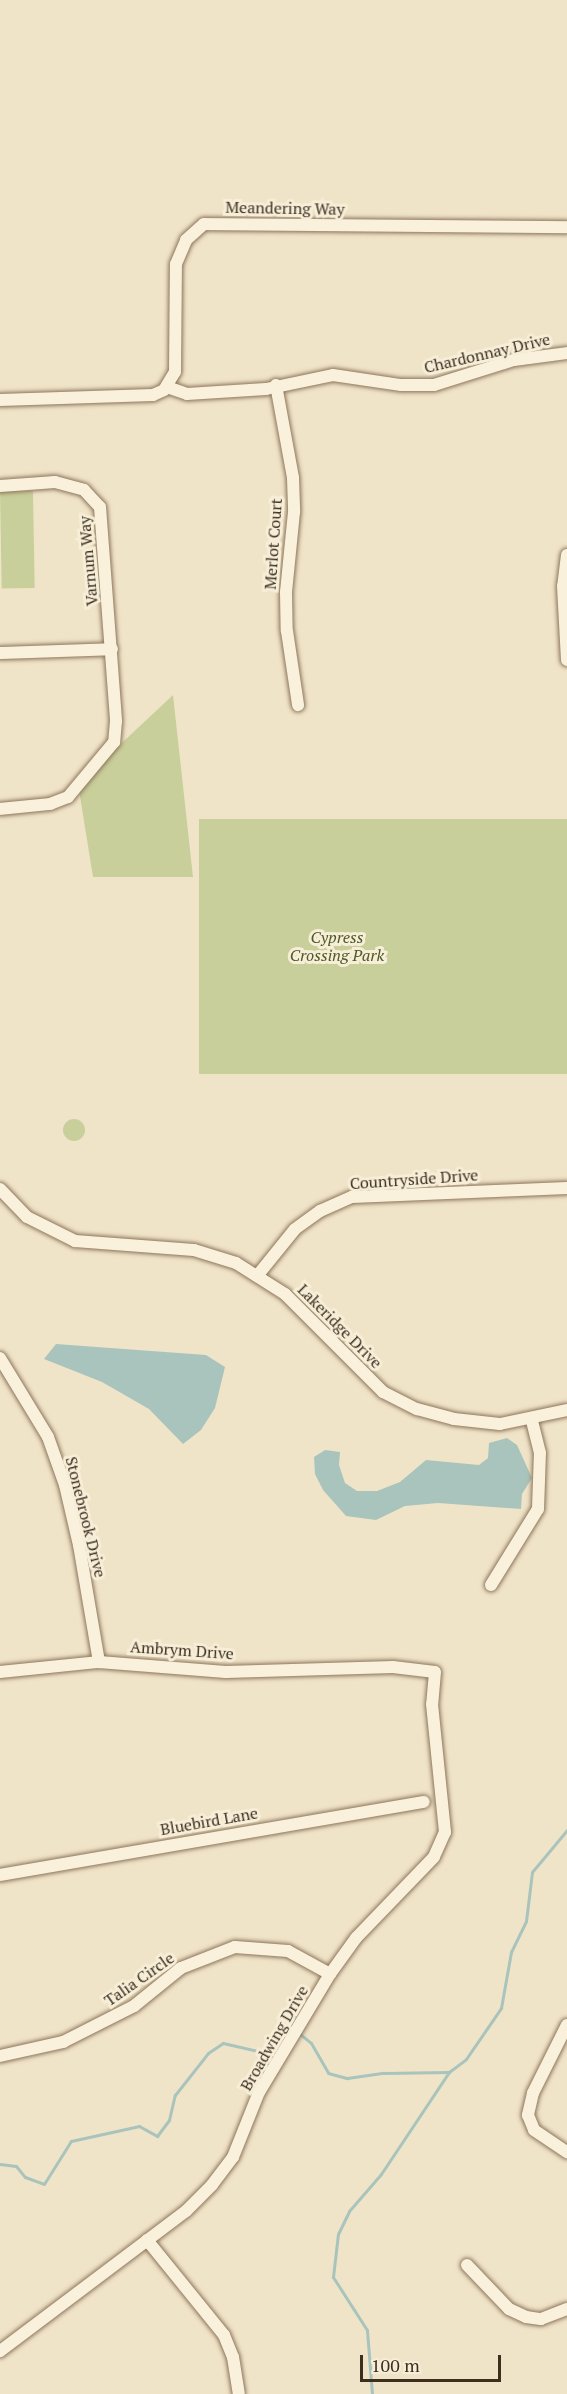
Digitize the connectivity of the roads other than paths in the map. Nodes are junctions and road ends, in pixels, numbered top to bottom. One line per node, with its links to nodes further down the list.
1 (567, 227): 4 (street, Meandering Way)
2 (567, 353): 3 (street, Chardonnay Drive)
3 (276, 385): 4 (street, Chardonnay Drive); 11 (street, Merlot Court)
4 (167, 387): 5 (street)
5 (0, 400)
6 (0, 486): 8 (street, Varnum Way)
7 (567, 555): 10 (street)
8 (112, 649): 9 (street); 12 (street, Varnum Way)
9 (0, 653)
10 (567, 660)
11 (298, 705)
12 (0, 809)
13 (567, 1188): 15 (street, Countryside Drive)
14 (1, 1194): 15 (street, Lakeridge Drive)
15 (257, 1276): 18 (street, Lakeridge Drive)
16 (0, 1358): 20 (street, Stonebrook Drive)
17 (567, 1410): 18 (street, Lakeridge Drive)
18 (532, 1420): 19 (street)
19 (491, 1585)
20 (99, 1662): 21 (street, Ambrym Drive); 22 (street, Ambrym Drive)
21 (0, 1672)
22 (435, 1672): 25 (street, Broadwing Drive)
23 (424, 1802): 24 (street, Bluebird Lane)
24 (0, 1875)
25 (330, 1974): 27 (street, Talia Circle); 29 (street, Broadwing Drive)
26 (567, 2025): 28 (street)
27 (0, 2056)
28 (567, 2152)
29 (147, 2240): 32 (street, Broadwing Drive); 33 (street)
30 (467, 2265): 31 (street)
31 (567, 2309)
32 (0, 2351)
33 (239, 2394)

